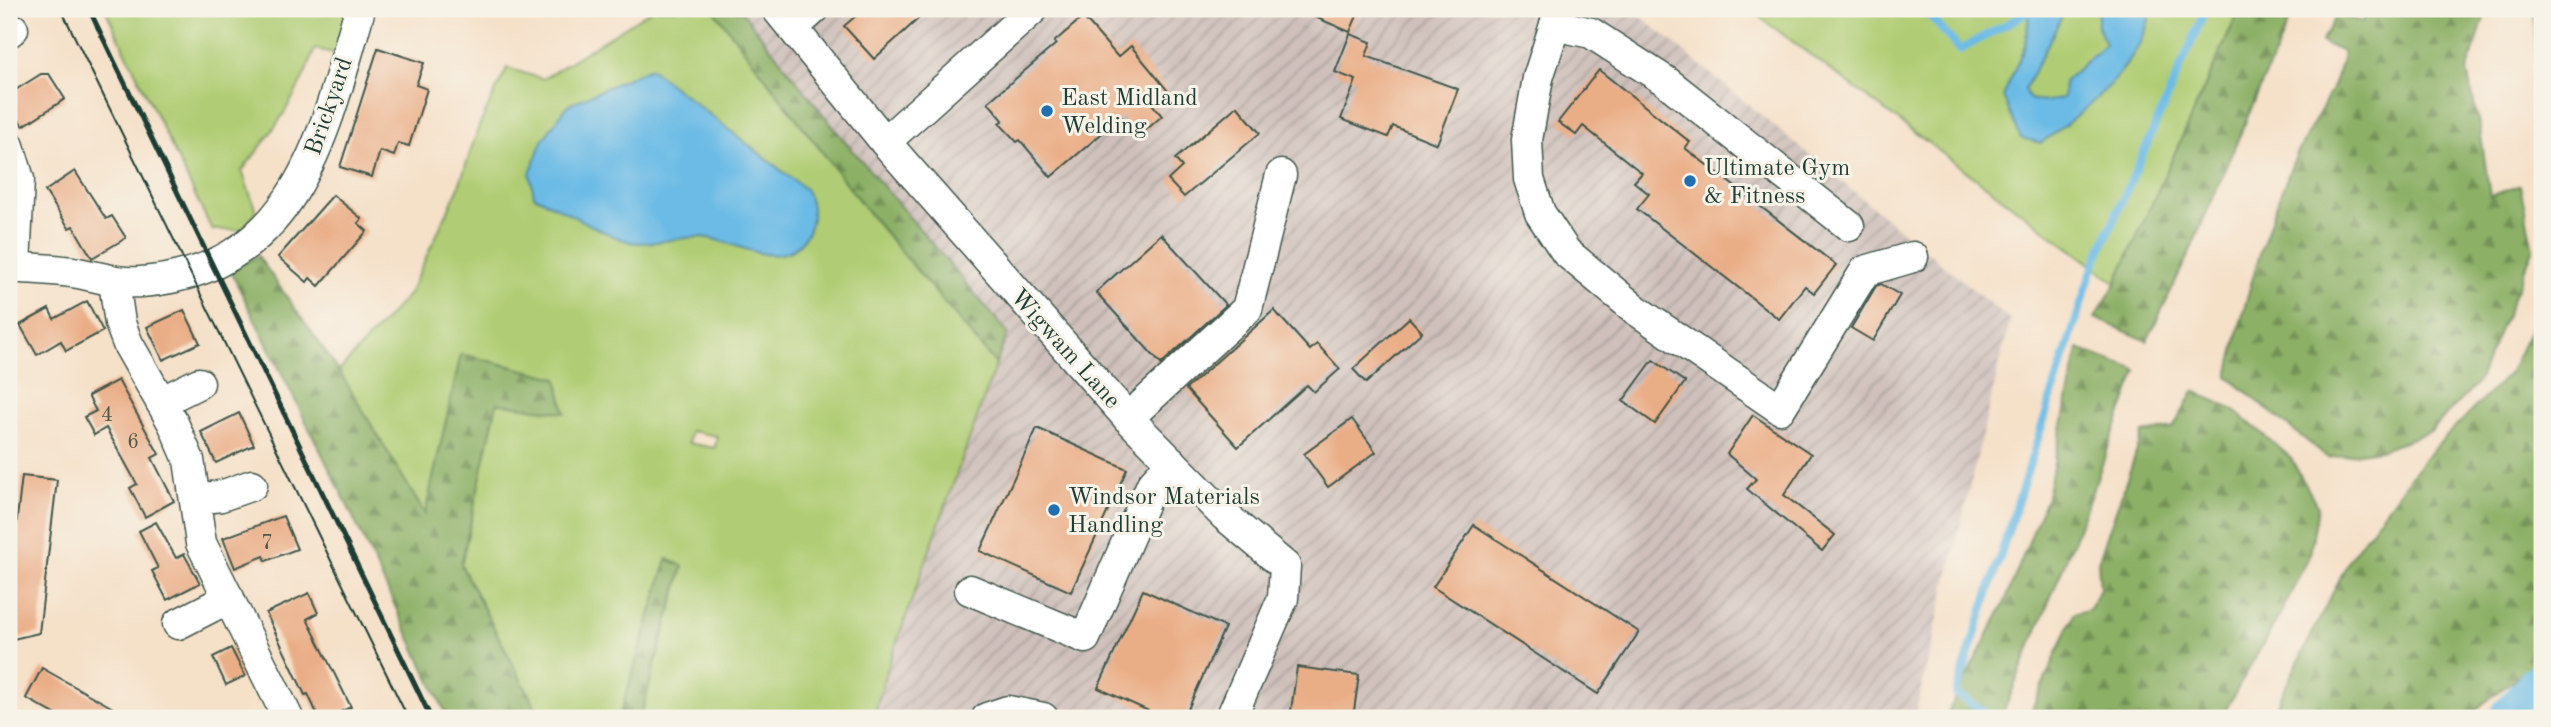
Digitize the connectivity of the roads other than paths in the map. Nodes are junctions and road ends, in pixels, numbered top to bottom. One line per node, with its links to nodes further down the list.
1 (360, 9): 11 (street, Brickyard)
2 (1033, 9): 5 (street)
3 (794, 15): 5 (street, Wigwam Lane)
4 (1558, 17): 8 (street); 9 (street)
5 (885, 142): 14 (street, Wigwam Lane)
6 (9, 146): 10 (street)
7 (1281, 175): 14 (street)
8 (1849, 226)
9 (1913, 257)
10 (12, 267): 11 (street, Brickyard)
11 (114, 282): 13 (street)
12 (199, 383): 13 (street)
13 (161, 402): 17 (street)
14 (1128, 418): 15 (street, Wigwam Lane)
15 (1172, 462): 18 (street); 24 (street, Wigwam Lane)
16 (252, 485): 17 (street)
17 (195, 499): 19 (street)
18 (970, 590)
19 (229, 598): 20 (street); 21 (street)
20 (178, 624)
21 (288, 718)
22 (987, 718): 23 (street)
23 (1043, 718)
24 (1231, 718)

